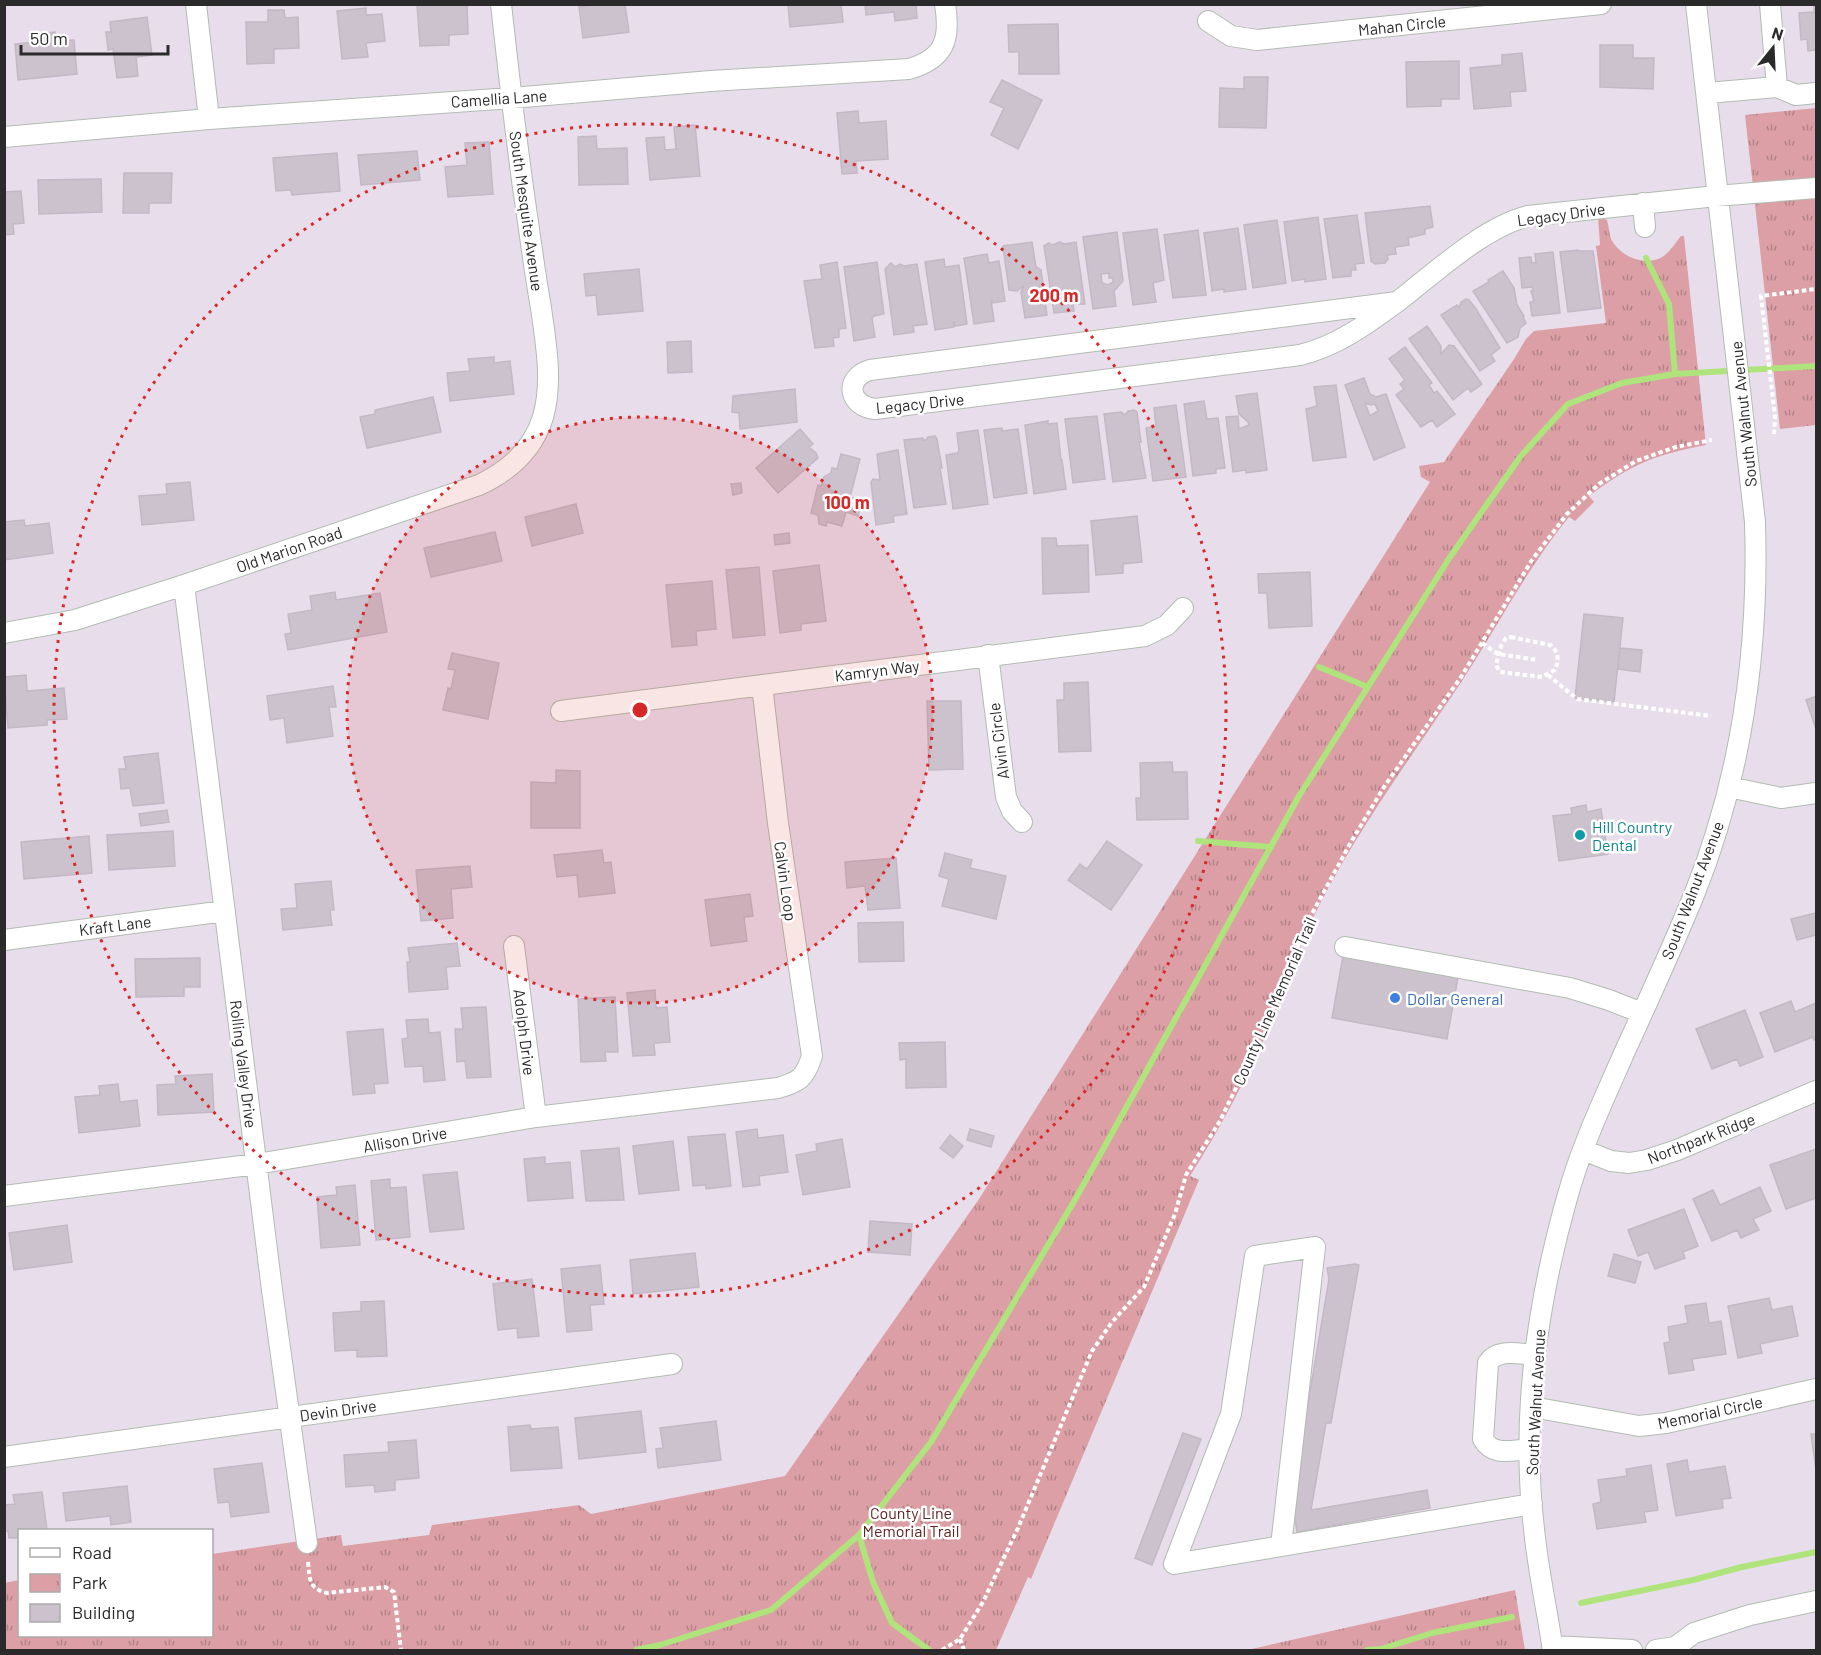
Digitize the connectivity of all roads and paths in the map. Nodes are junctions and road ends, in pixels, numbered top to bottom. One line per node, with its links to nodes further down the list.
1 (196, 4): 12 (street)
2 (501, 4): 11 (street, South Mesquite Avenue)
3 (945, 4): 11 (street, Camellia Lane)
4 (1601, 4): 7 (street, Mahan Circle)
5 (1696, 4): 9 (street, South Walnut Avenue)
6 (1770, 4): 8 (street)
7 (1208, 21)
8 (1777, 87): 9 (street); 10 (street)
9 (1707, 93): 15 (street, South Walnut Avenue)
10 (1816, 93)
11 (512, 98): 12 (street, Camellia Lane); 20 (street, South Mesquite Avenue)
12 (209, 119): 13 (street, Camellia Lane)
13 (4, 137)
14 (1816, 188): 15 (street, Legacy Drive)
15 (1716, 196): 16 (street, Legacy Drive); 34 (street, South Walnut Avenue)
16 (1642, 203): 17 (street); 19 (street, Legacy Drive)
17 (1645, 228)
18 (1816, 289): 21 (path)
19 (1397, 302): 19 (street, Legacy Drive)
20 (543, 417): 23 (street, Old Marion Road)
21 (1774, 434)
22 (1712, 440): 26 (path, County Line Memorial Trail)
23 (184, 585): 25 (street, Old Marion Road); 37 (street, Rolling Valley Drive)
24 (1183, 608): 28 (street, Kamryn Way)
25 (4, 633)
26 (1482, 643): 27 (path); 59 (path, County Line Memorial Trail)
27 (1499, 654): 29 (path); 30 (path); 30 (path)
28 (988, 655): 31 (street, Kamryn Way); 36 (street, Alvin Circle)
29 (1538, 660)
30 (1548, 675): 33 (path)
31 (762, 685): 32 (street, Kamryn Way); 42 (street, Calvin Loop)
32 (561, 711)
33 (1711, 716)
34 (1729, 787): 35 (street); 41 (street, South Walnut Avenue)
35 (1816, 793)
36 (1022, 822)
37 (225, 911): 38 (street, Kraft Lane); 46 (street, Rolling Valley Drive)
38 (4, 940)
39 (514, 946): 44 (street, Adolph Drive)
40 (1345, 947): 41 (street)
41 (1642, 1013): 45 (street, South Walnut Avenue)
42 (804, 1076): 44 (street, Allison Drive)
43 (1816, 1091): 45 (street, Northpark Ridge)
44 (536, 1117): 46 (street, Allison Drive)
45 (1583, 1149): 48 (street, South Walnut Avenue)
46 (257, 1164): 47 (street, Allison Drive); 52 (street, Rolling Valley Drive)
47 (4, 1196)
48 (1535, 1355): 51 (street, South Walnut Avenue); 53 (street)
49 (672, 1364): 52 (street, Devin Drive)
50 (1816, 1389): 51 (street, Memorial Circle)
51 (1532, 1407): 53 (street, South Walnut Avenue)
52 (290, 1417): 54 (street, Devin Drive); 56 (street, Rolling Valley Drive)
53 (1530, 1449): 55 (street, South Walnut Avenue)
54 (4, 1457)
55 (1532, 1504): 57 (street); 60 (street, South Walnut Avenue)
56 (307, 1543): 61 (path)
57 (1281, 1546): 57 (street)
58 (1816, 1601): 65 (street)
59 (960, 1639): 62 (path, County Line Memorial Trail); 63 (path)
60 (1552, 1648): 64 (street)
61 (401, 1650)
62 (942, 1650)
63 (964, 1650)
64 (1632, 1650)
65 (1656, 1650)

